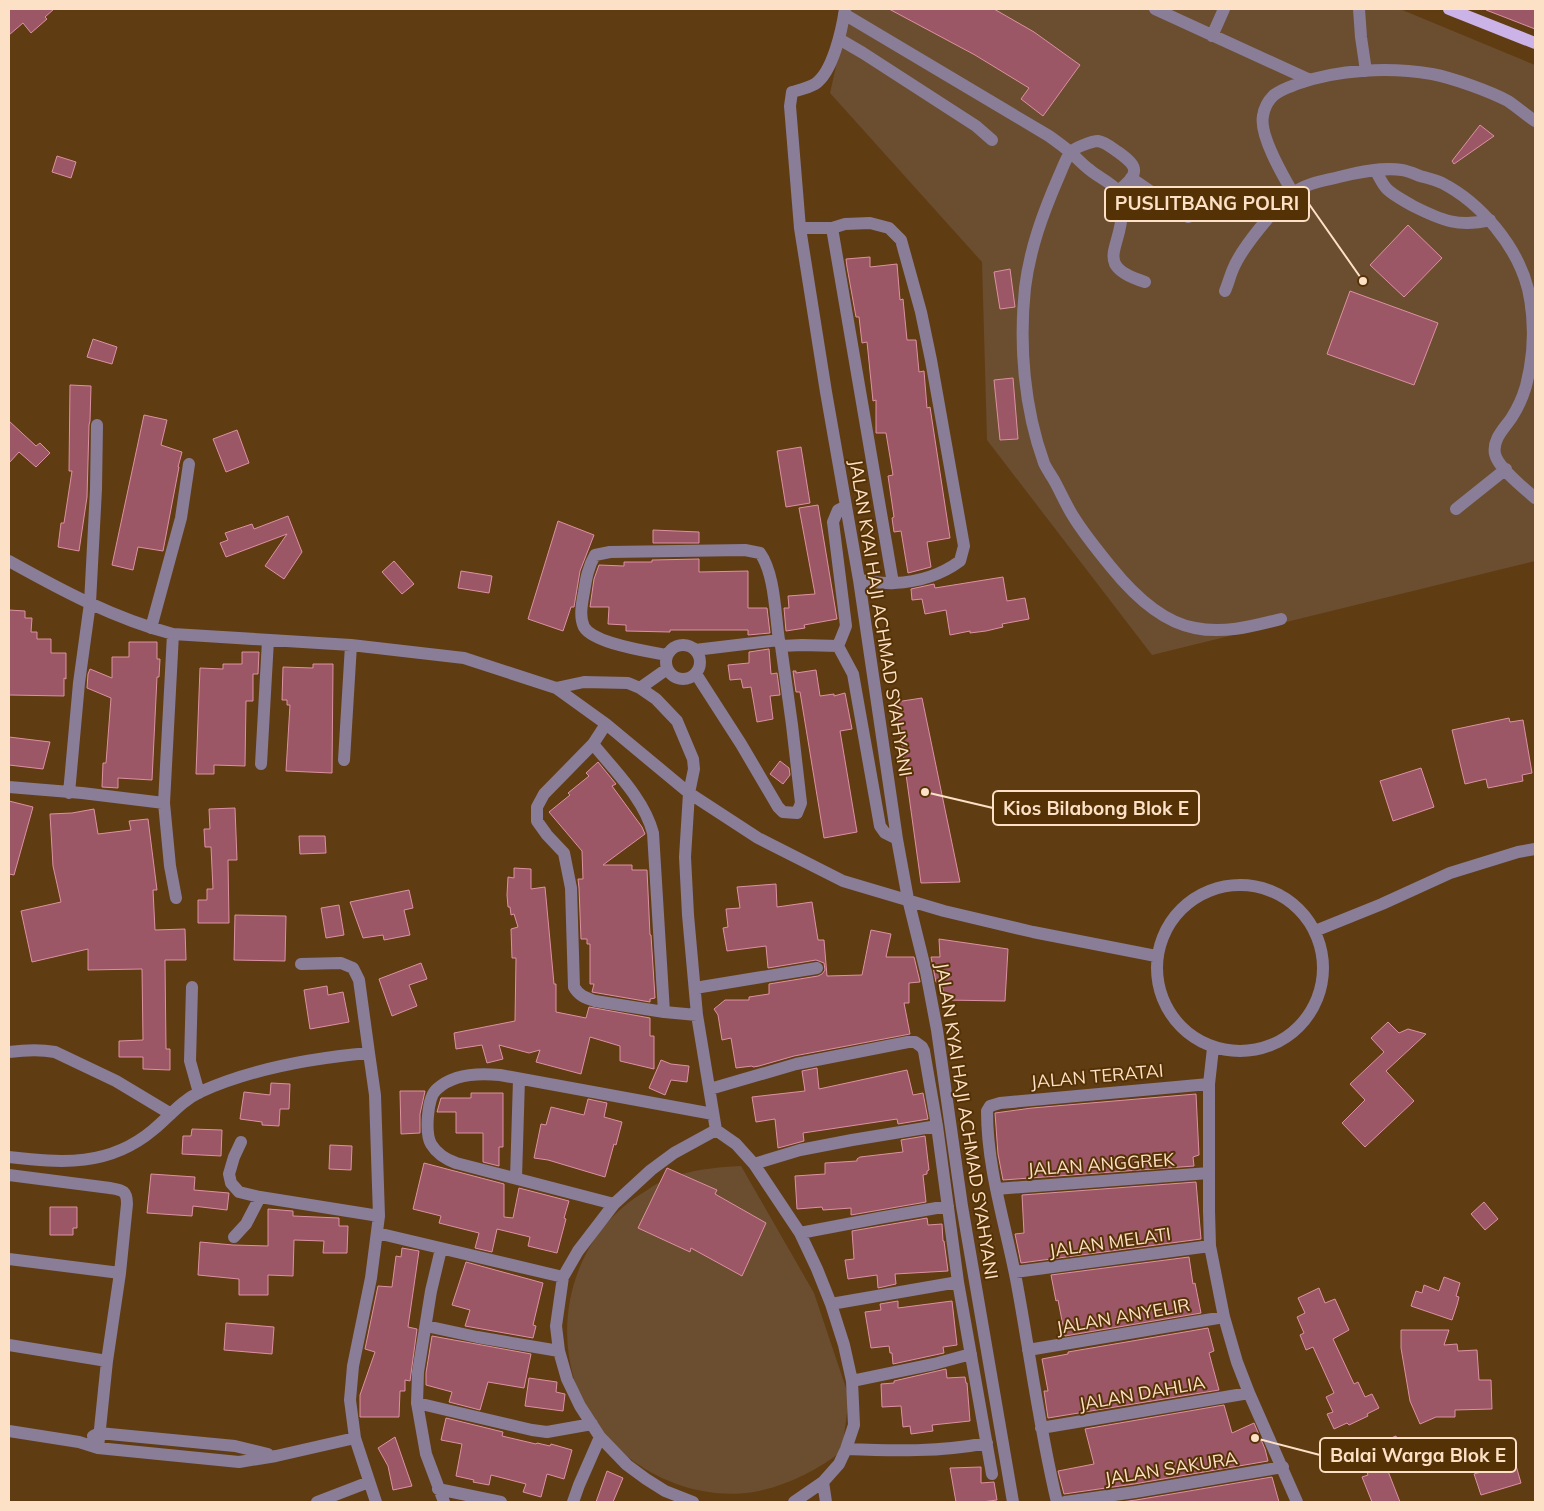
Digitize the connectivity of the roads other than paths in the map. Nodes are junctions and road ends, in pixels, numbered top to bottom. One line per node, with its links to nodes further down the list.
1 (1154, 9): 6 (street)
2 (1224, 9): 6 (street)
3 (1359, 9): 9 (street)
4 (1449, 9): 8 (main road)
5 (845, 12): 7 (street); 13 (street)
6 (1212, 36): 10 (street)
7 (839, 39): 12 (street); 20 (street, JALAN KYAI HAJI ACHMAD SYAHYANI)
8 (1535, 43)
9 (1366, 71): 10 (street); 11 (street)
10 (1310, 80): 17 (street)
11 (1535, 122)
12 (992, 140)
13 (1071, 152): 15 (street); 16 (street); 36 (street)
14 (1374, 170): 17 (street); 19 (street); 19 (street)
15 (1131, 178): 16 (street); 18 (street)
16 (1118, 191): 22 (street)
17 (1293, 193): 24 (street)
18 (1188, 217)
19 (1490, 220): 23 (street)
20 (800, 228): 21 (street); 29 (street, JALAN KYAI HAJI ACHMAD SYAHYANI)
21 (832, 228): 33 (street); 33 (street)
22 (1145, 282)
23 (1531, 287): 27 (street)
24 (1225, 291)
25 (97, 425): 34 (street)
26 (189, 464): 38 (street)
27 (1506, 469): 28 (street); 30 (street)
28 (1535, 498)
29 (846, 506): 32 (street, JALAN KYAI HAJI ACHMAD SYAHYANI); 37 (street)
30 (1456, 509)
31 (9, 561): 34 (street)
32 (859, 580): 33 (street); 35 (street, JALAN KYAI HAJI ACHMAD SYAHYANI)
33 (893, 584)
34 (90, 603): 38 (street); 56 (street)
35 (864, 618): 37 (street); 46 (street, JALAN KYAI HAJI ACHMAD SYAHYANI)
36 (1281, 619)
37 (846, 626): 43 (street)
38 (152, 628): 39 (street)
39 (173, 634): 40 (street); 58 (street)
40 (268, 640): 42 (street); 54 (street)
41 (780, 643): 43 (street); 44 (street); 45 (street); 47 (street)
42 (351, 645): 49 (street); 53 (street)
43 (838, 646): 48 (street)
44 (695, 650): 45 (street); 47 (street)
45 (667, 662): 47 (street); 50 (street)
46 (872, 663): 48 (street); 59 (street, JALAN KYAI HAJI ACHMAD SYAHYANI)
47 (696, 674)
48 (853, 674): 59 (street)
49 (556, 688): 50 (street); 51 (street)
50 (640, 688): 57 (street)
51 (606, 724): 52 (street); 57 (street)
52 (593, 744): 69 (street); 69 (street)
53 (344, 760)
54 (261, 764)
55 (9, 787): 56 (street)
56 (70, 793): 58 (street)
57 (689, 793): 62 (street); 68 (street)
58 (164, 803): 61 (street)
59 (897, 839): 62 (street, JALAN KYAI HAJI ACHMAD SYAHYANI)
60 (1535, 849): 63 (street)
61 (176, 898)
62 (908, 899): 64 (street); 139 (street, JALAN KYAI HAJI ACHMAD SYAHYANI)
63 (1315, 931): 64 (street); 71 (street)
64 (1156, 956): 71 (street)
65 (301, 964): 73 (street)
66 (816, 968): 68 (street)
67 (192, 987): 77 (street)
68 (695, 988): 70 (street)
69 (664, 1012): 70 (street)
70 (697, 1015): 76 (street)
71 (1213, 1048): 75 (street)
72 (9, 1052): 78 (street)
73 (369, 1053): 77 (street); 92 (street)
74 (519, 1079): 79 (street); 87 (street); 87 (street)
75 (1209, 1084): 85 (street); 88 (street, JALAN TERATAI)
76 (710, 1089): 79 (street); 80 (street)
77 (199, 1092): 78 (street)
78 (171, 1114): 83 (street)
79 (713, 1114): 81 (street)
80 (937, 1126): 84 (street); 91 (street)
81 (716, 1130): 84 (street); 90 (street)
82 (241, 1142): 89 (street)
83 (9, 1157)
84 (754, 1164): 94 (street)
85 (1209, 1173): 88 (street, JALAN ANGGREK); 96 (street)
86 (9, 1175): 99 (street)
87 (516, 1178): 90 (street)
88 (996, 1189): 100 (street)
89 (260, 1197): 92 (street); 95 (street)
90 (614, 1204): 101 (street)
91 (948, 1206): 94 (street); 102 (street)
92 (379, 1216): 93 (street)
93 (377, 1233): 97 (street); 119 (street)
94 (800, 1233): 103 (street)
95 (234, 1237)
96 (1210, 1246): 100 (street, JALAN MELATI); 104 (street)
97 (441, 1249): 101 (street); 105 (street)
98 (9, 1259): 99 (street)
99 (120, 1272): 110 (street)
100 (1014, 1272): 107 (street)
101 (563, 1277): 108 (street)
102 (958, 1282): 103 (street); 109 (street)
103 (831, 1304): 111 (street)
104 (1224, 1317): 107 (street, JALAN ANYELIR); 112 (street)
105 (426, 1326): 108 (street); 113 (street)
106 (9, 1344): 110 (street)
107 (1028, 1350): 115 (street)
108 (559, 1351): 114 (street)
109 (971, 1354): 111 (street); 121 (street)
110 (107, 1361): 117 (street)
111 (852, 1380): 123 (street)
112 (1249, 1393): 115 (street, JALAN DAHLIA); 125 (street)
113 (417, 1403): 114 (street); 129 (street)
114 (592, 1424): 118 (street)
115 (1041, 1428): 140 (street)
116 (9, 1431): 120 (street)
117 (99, 1433): 120 (street); 122 (street); 124 (street)
118 (600, 1437): 130 (street); 135 (street)
119 (355, 1438): 124 (street); 127 (street)
120 (80, 1442): 122 (street)
121 (987, 1442): 123 (street); 126 (street)
122 (98, 1448): 124 (street)
123 (846, 1449): 128 (street)
124 (276, 1456)
125 (1283, 1467): 141 (street, JALAN SAKURA); 142 (street)
126 (992, 1474)
127 (369, 1482): 131 (street); 132 (street)
128 (823, 1482): 137 (street); 138 (street)
129 (438, 1490): 133 (street); 134 (street)
130 (664, 1496): 136 (street)
131 (317, 1502)
132 (376, 1502)
133 (444, 1502)
134 (501, 1502)
135 (573, 1502)
136 (693, 1502)
137 (794, 1502)
138 (826, 1502)
139 (1013, 1502)
140 (1057, 1502)
141 (1065, 1502)
142 (1297, 1502)

